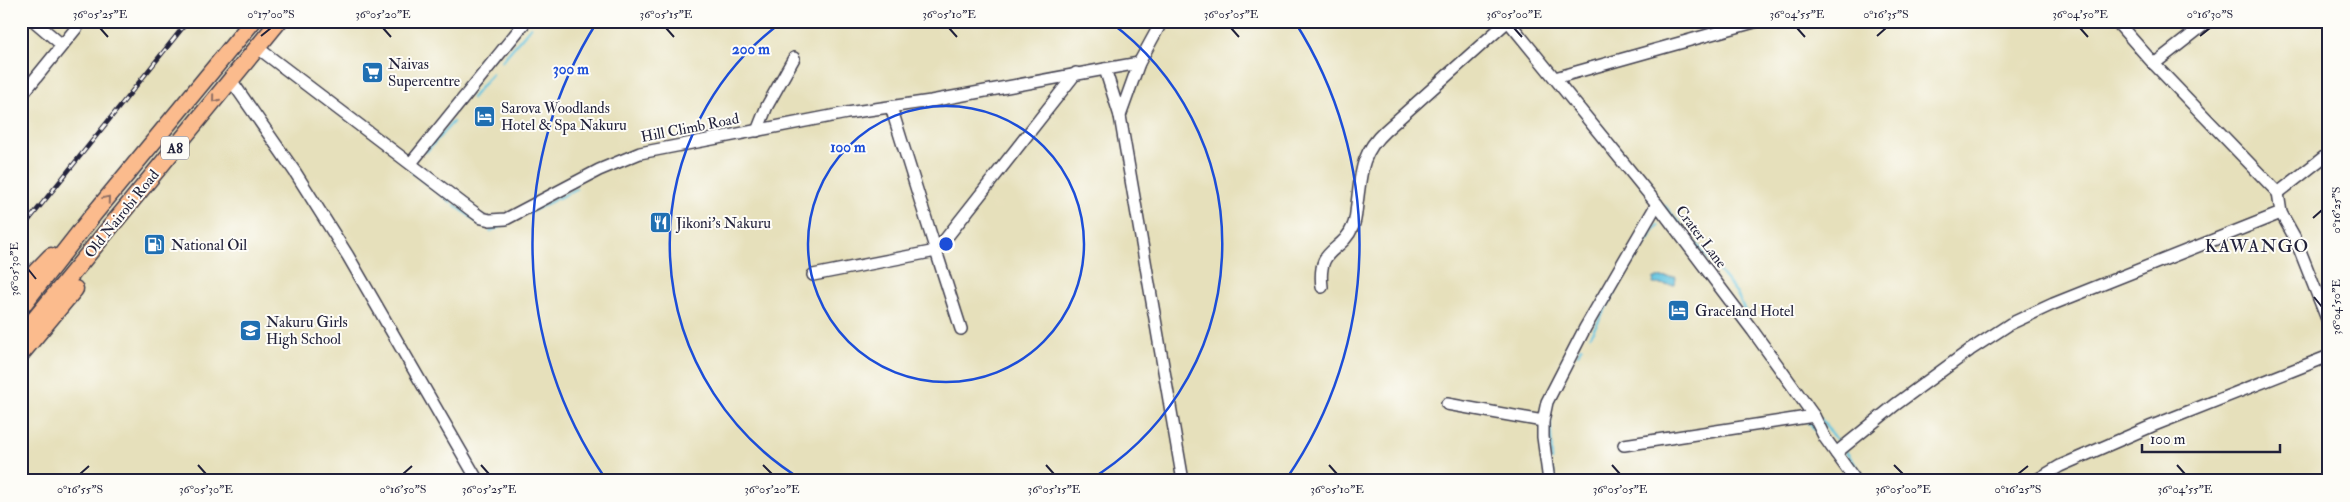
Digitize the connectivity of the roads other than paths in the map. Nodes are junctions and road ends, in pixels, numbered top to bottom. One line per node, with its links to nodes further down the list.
1 (34, 21): 11 (street)
2 (82, 21): 11 (street)
3 (253, 21): 29 (highway, Old Nairobi Road / A8, one-way to 3)
4 (279, 21): 12 (highway, Old Nairobi Road / A8)
5 (526, 21): 25 (street)
6 (1162, 21): 14 (street)
7 (1508, 21): 18 (street, Crater Lane); 34 (street)
8 (1758, 21): 18 (street)
9 (2116, 21): 15 (street)
10 (2209, 21): 15 (street)
11 (62, 45): 20 (street)
12 (258, 48): 19 (highway, Old Nairobi Road / A8); 25 (street, Hill Climb Road)
13 (794, 58): 23 (street)
14 (1139, 63): 16 (street, Hill Climb Road); 22 (street)
15 (2154, 64): 26 (street)
16 (1105, 69): 17 (street, Hill Climb Road); 22 (street)
17 (1076, 73): 21 (street, Hill Climb Road); 31 (street)
18 (1555, 78): 27 (street, Crater Lane)
19 (231, 80): 30 (highway, Old Nairobi Road / A8, one-way to 30); 46 (street)
20 (21, 96)
21 (891, 106): 23 (street, Hill Climb Road); 31 (street)
22 (1120, 116): 47 (street)
23 (757, 131): 25 (street, Hill Climb Road)
24 (2329, 154): 26 (street)
25 (411, 163)
26 (2278, 193): 28 (street)
27 (1657, 204): 42 (street, Crater Lane); 43 (street)
28 (2281, 213): 36 (street); 45 (street)
29 (93, 215): 33 (highway); 35 (highway, Old Nairobi Road / A8)
30 (110, 228): 38 (highway, Old Nairobi Road / A8); 39 (highway)
31 (936, 251): 32 (street); 37 (street)
32 (813, 275)
33 (21, 287)
34 (1322, 287)
35 (21, 307)
36 (2329, 324)
37 (960, 329)
38 (21, 336)
39 (21, 354)
40 (2329, 356): 50 (street)
41 (1447, 404): 43 (street)
42 (1814, 416): 44 (street); 45 (street, Crater Lane)
43 (1543, 421): 48 (street)
44 (1624, 445)
45 (1836, 453): 49 (street, Crater Lane)
46 (478, 481)
47 (1182, 481)
48 (1549, 481)
49 (1856, 481)
50 (2035, 481)

